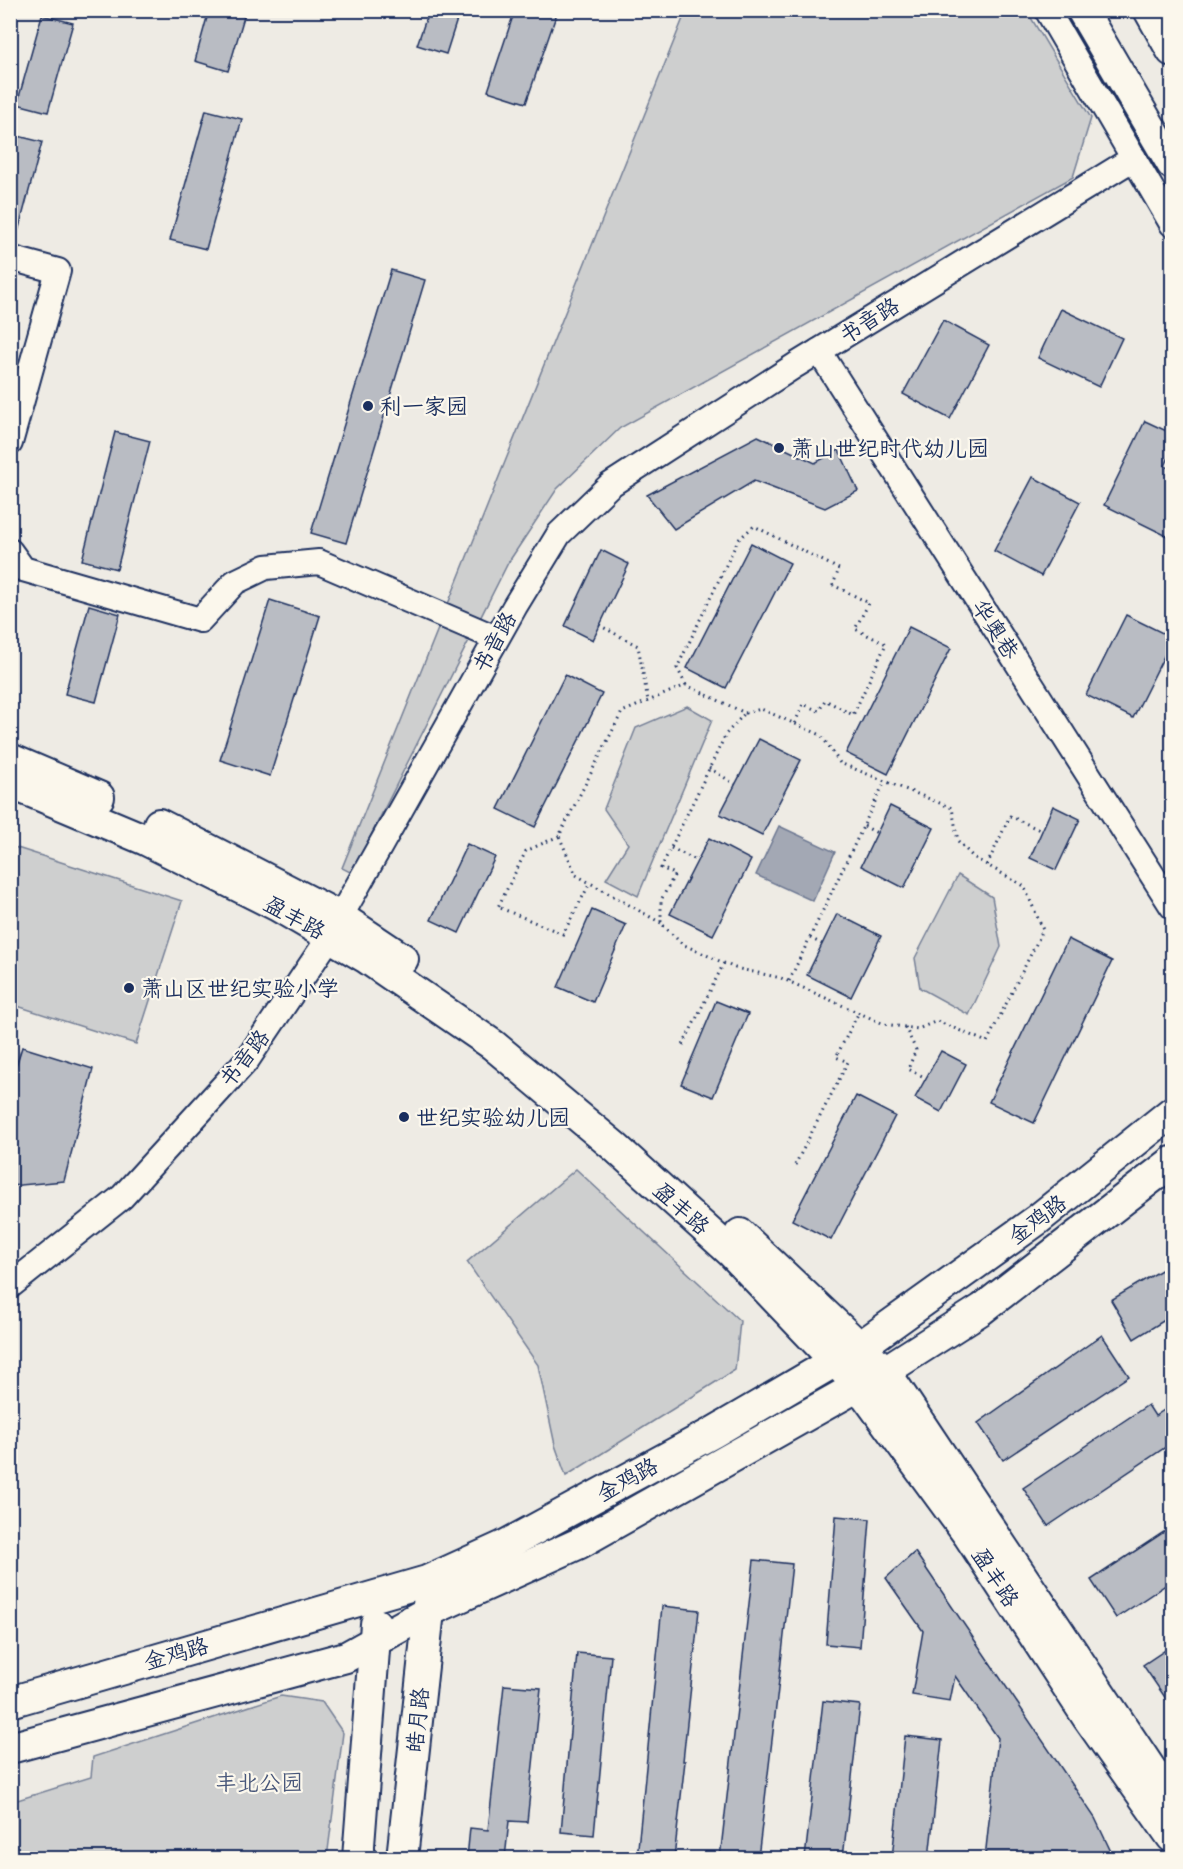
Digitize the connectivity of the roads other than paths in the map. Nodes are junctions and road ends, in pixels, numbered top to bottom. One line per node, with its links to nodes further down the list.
1 (1047, 10): 5 (street)
2 (1082, 10): 6 (main road)
3 (1149, 10): 4 (main road)
4 (1173, 51)
5 (1134, 158): 7 (street); 9 (street, 书音路)
6 (1173, 164)
7 (1173, 224)
8 (10, 258): 10 (street)
9 (819, 351): 12 (street, 书音路); 15 (street, 华奥巷)
10 (10, 443)
11 (10, 551): 12 (street)
12 (496, 639): 16 (street, 书音路)
13 (10, 759): 16 (main road, 盈丰路)
14 (10, 783): 16 (main road, 盈丰路)
15 (1173, 906)
16 (335, 926): 19 (street, 书音路); 20 (main road, 盈丰路)
17 (1173, 1112): 20 (main road, 金鸡路)
18 (1173, 1162): 21 (main road, 金鸡路)
19 (10, 1286)
20 (849, 1353): 21 (main road, 盈丰路); 22 (main road, 盈丰路); 23 (main road, 金鸡路)
21 (885, 1371): 22 (main road, 金鸡路); 29 (main road, 盈丰路)
22 (859, 1386): 25 (main road, 金鸡路); 30 (main road, 盈丰路)
23 (427, 1581): 24 (main road, 金鸡路); 25 (main road, 皓月路)
24 (375, 1594): 26 (main road); 27 (main road, 金鸡路)
25 (429, 1611): 26 (main road, 金鸡路); 32 (main road, 皓月路)
26 (377, 1638): 28 (main road, 金鸡路); 31 (main road)
27 (10, 1702)
28 (10, 1748)
29 (1173, 1800)
30 (1173, 1837)
31 (358, 1858)
32 (402, 1858)

